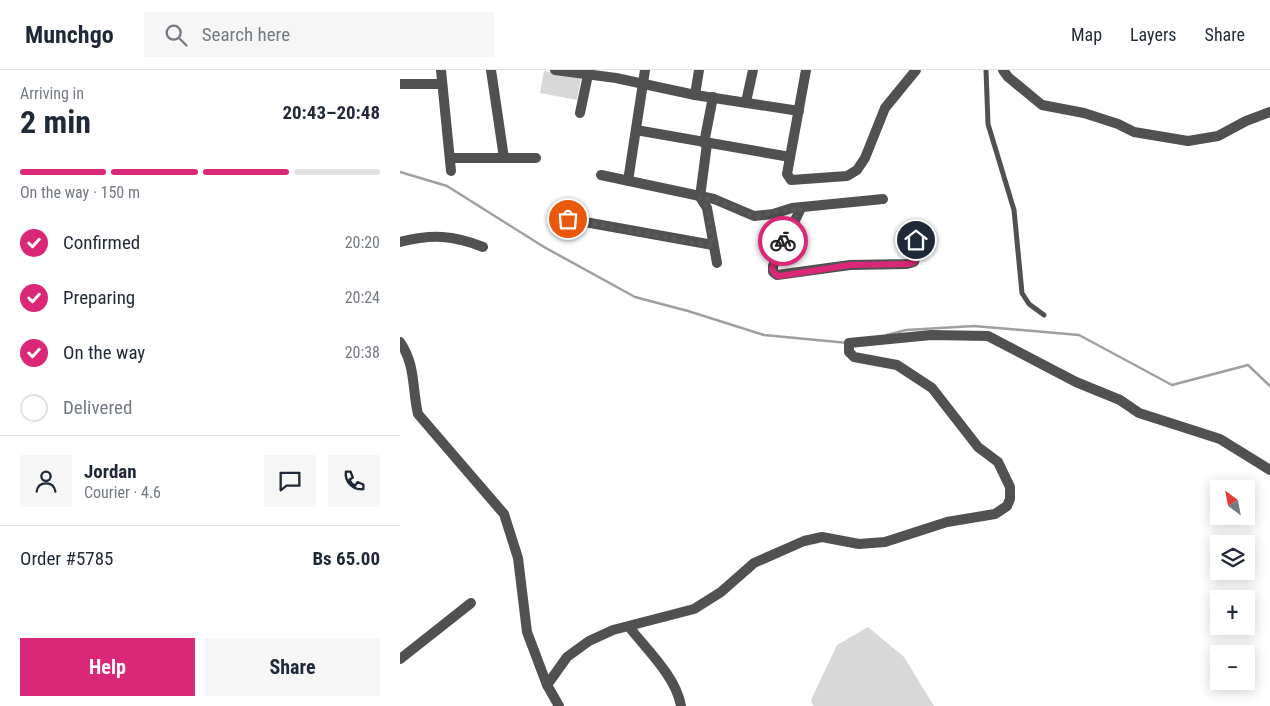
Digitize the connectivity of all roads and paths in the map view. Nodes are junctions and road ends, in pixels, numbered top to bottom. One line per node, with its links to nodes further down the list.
1 (441, 70): 14 (street)
2 (491, 70): 24 (street)
3 (555, 70): 11 (street)
4 (645, 70): 12 (street)
5 (699, 70): 15 (street)
6 (753, 70): 17 (street)
7 (806, 70): 18 (street)
8 (916, 70): 26 (street)
9 (986, 70): 39 (lane)
10 (1003, 70): 19 (street)
11 (588, 72): 12 (street); 20 (street)
12 (643, 83): 15 (street); 21 (street)
13 (400, 84): 14 (street)
14 (440, 84): 23 (street)
15 (695, 95): 16 (street)
16 (712, 97): 17 (street); 22 (street)
17 (746, 102): 18 (street)
18 (799, 110): 26 (street)
19 (1270, 112)
20 (580, 113)
21 (636, 130): 22 (street); 29 (street)
22 (706, 143): 26 (street); 30 (street)
23 (450, 158): 24 (street); 27 (street)
24 (504, 158): 25 (street)
25 (536, 158)
26 (790, 158)
27 (451, 171)
28 (601, 175): 29 (street)
29 (628, 180): 30 (street)
30 (700, 197): 32 (street); 36 (street)
31 (883, 199): 32 (street)
32 (801, 208): 34 (street)
33 (568, 219): 36 (street)
34 (916, 229)
35 (400, 242): 37 (street)
36 (713, 246): 38 (street)
37 (483, 247)
38 (717, 262)
39 (1044, 315)
40 (400, 342): 45 (street)
41 (1270, 470): 43 (street)
42 (471, 604): 44 (street)
43 (630, 628): 45 (street); 47 (street)
44 (400, 659)
45 (546, 685): 46 (street)
46 (559, 706)
47 (681, 706)

